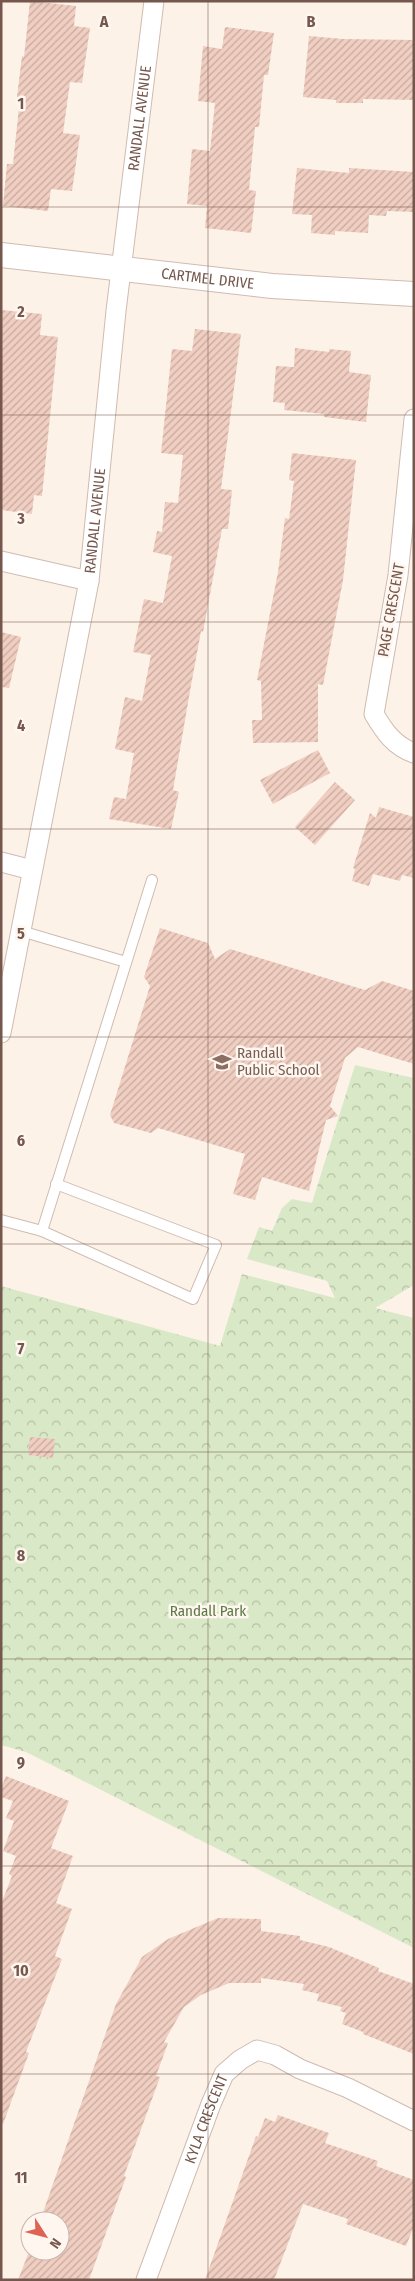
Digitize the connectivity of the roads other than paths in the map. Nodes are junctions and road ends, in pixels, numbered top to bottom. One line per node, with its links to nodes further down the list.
1 (154, 1): 3 (street, RANDALL AVENUE)
2 (1, 255): 3 (street, CARTMEL DRIVE)
3 (121, 270): 4 (street, CARTMEL DRIVE); 7 (street, RANDALL AVENUE)
4 (414, 294)
5 (414, 419): 8 (street, PAGE CRESCENT)
6 (1, 561): 7 (street)
7 (89, 581): 10 (street, RANDALL AVENUE)
8 (414, 752)
9 (1, 862): 10 (street)
10 (32, 870): 12 (street, RANDALL AVENUE)
11 (152, 880): 13 (lane)
12 (21, 931): 13 (lane); 14 (street, RANDALL AVENUE)
13 (126, 962): 15 (lane)
14 (1, 1034)
15 (56, 1184): 17 (lane); 17 (lane)
16 (1, 1220): 17 (lane)
17 (42, 1231)
18 (414, 2121): 19 (street, KYLA CRESCENT)
19 (146, 2280)

